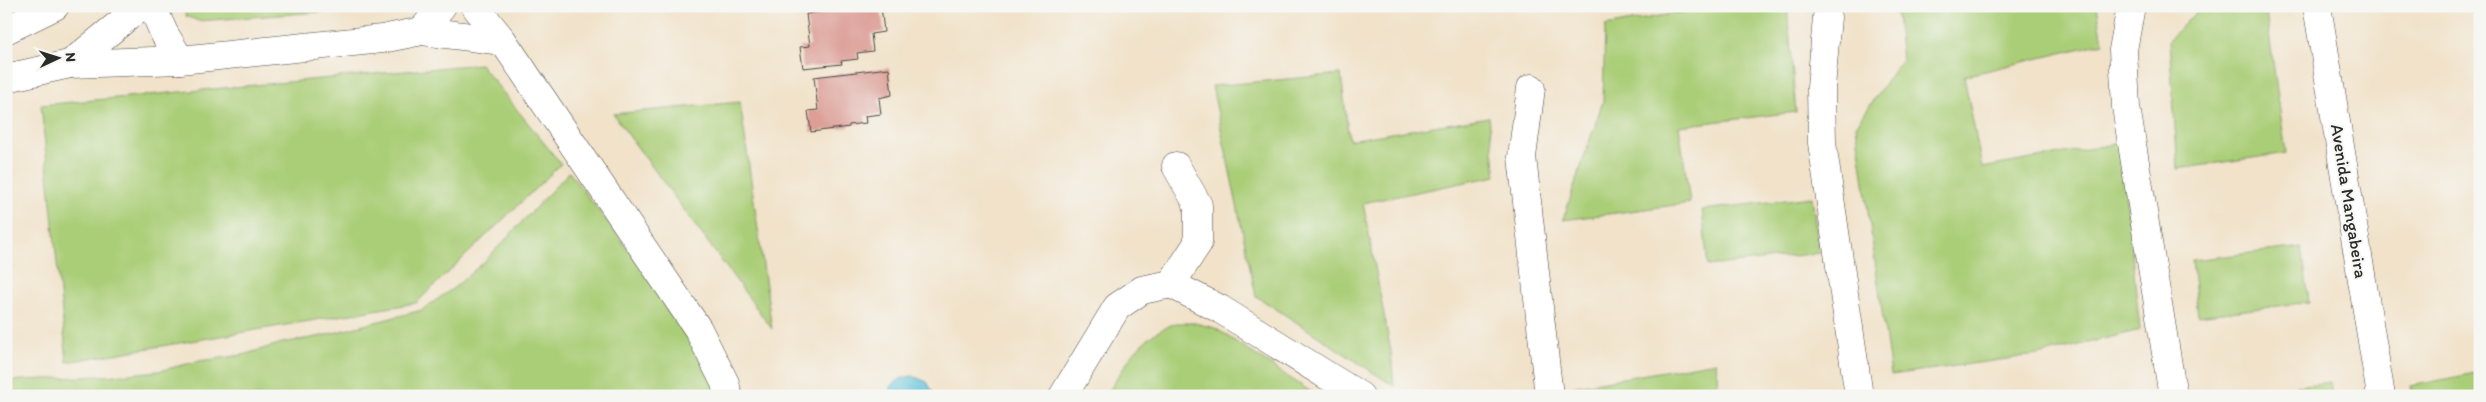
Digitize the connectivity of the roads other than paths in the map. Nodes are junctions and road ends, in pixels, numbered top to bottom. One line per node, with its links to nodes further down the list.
1 (55, 6): 9 (street)
2 (141, 6): 13 (street)
3 (152, 6): 12 (street)
4 (442, 6): 10 (street)
5 (475, 6): 11 (street)
6 (2131, 6): 23 (street)
7 (2317, 6): 24 (street, Avenida Mangabeira)
8 (1827, 17): 22 (street)
9 (6, 30)
10 (422, 32): 11 (street); 12 (street)
11 (503, 41): 18 (street)
12 (180, 60): 13 (street)
13 (70, 64): 14 (street)
14 (6, 78)
15 (1531, 88): 21 (street)
16 (1176, 166): 17 (street)
17 (1171, 284): 19 (street); 20 (street)
18 (728, 396)
19 (1063, 396)
20 (1360, 396)
21 (1548, 396)
22 (1860, 396)
23 (2173, 396)
24 (2380, 396)

